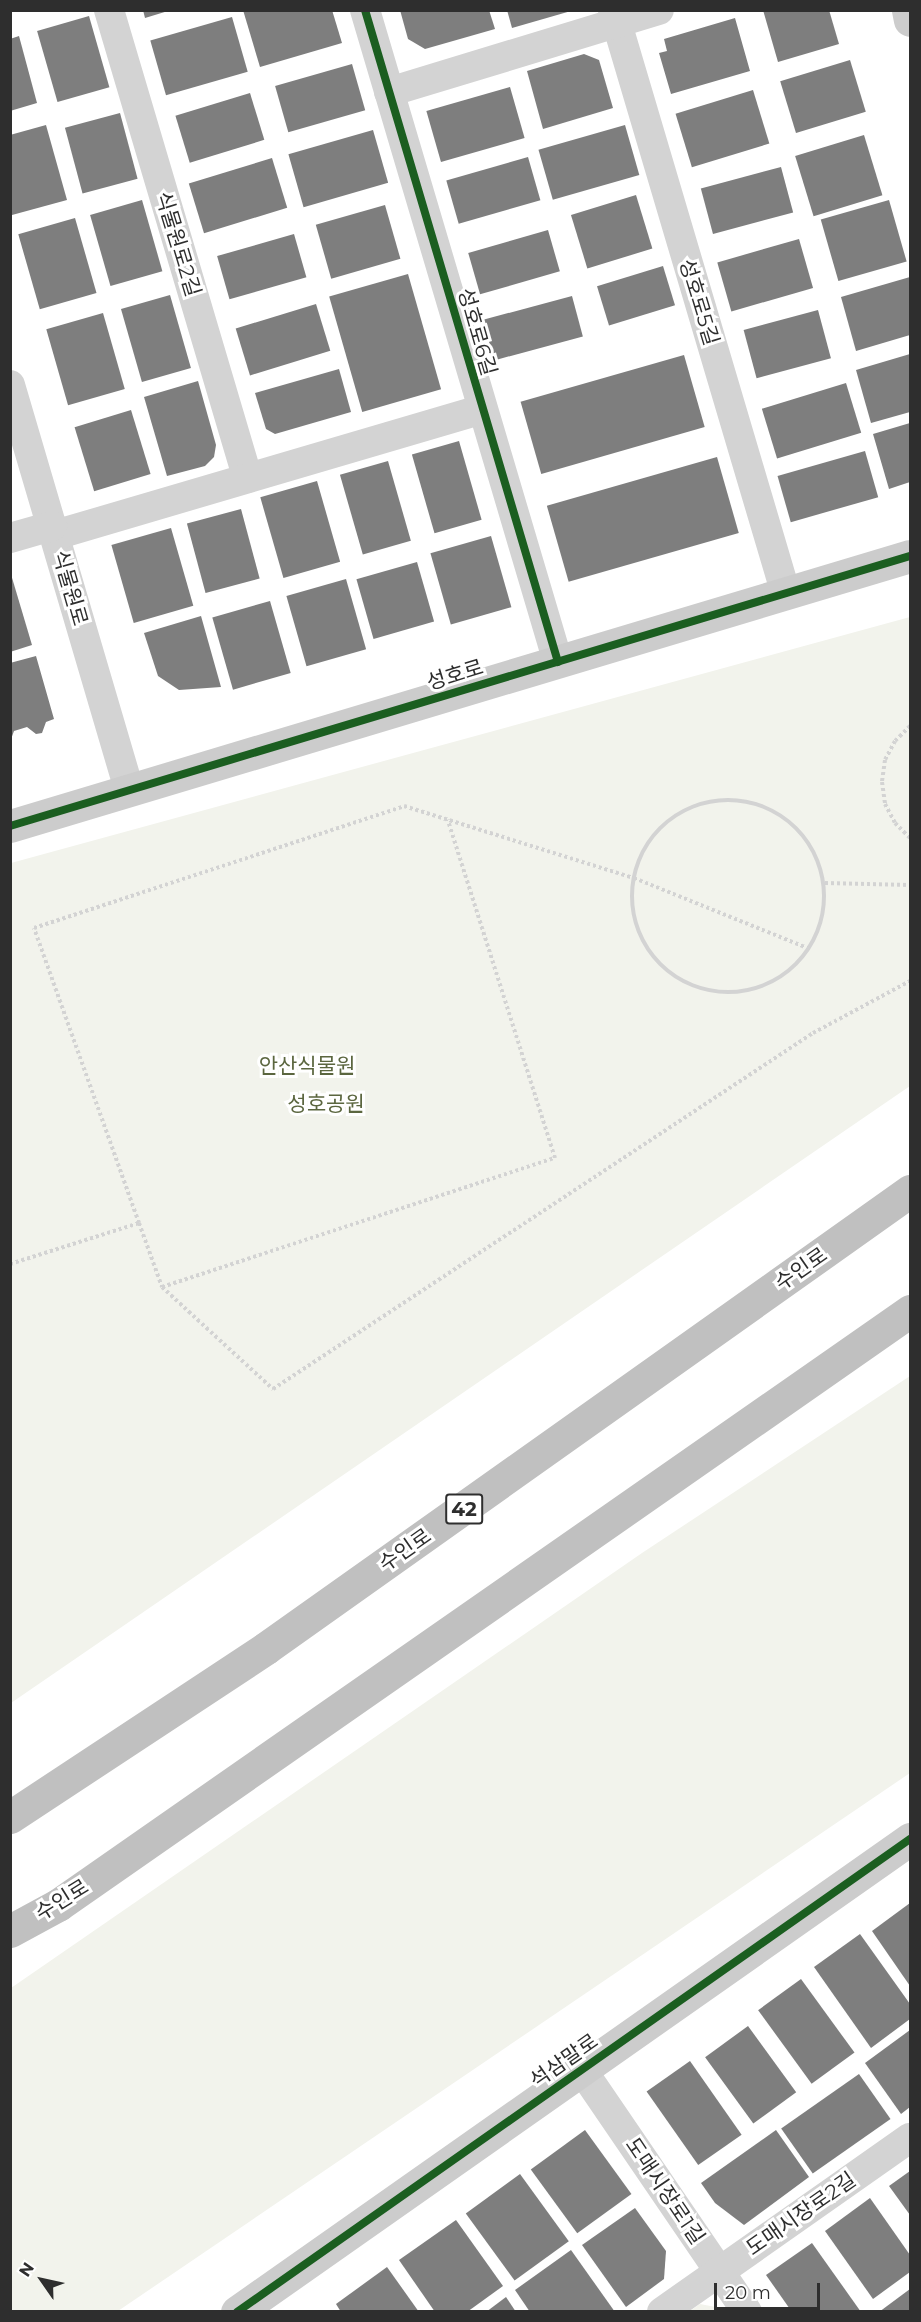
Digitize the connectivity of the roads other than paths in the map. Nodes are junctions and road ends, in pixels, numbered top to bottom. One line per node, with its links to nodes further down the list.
1 (109, 10): 10 (street, 식물원로2길)
2 (365, 10): 7 (street, 성호로6길)
3 (659, 10): 5 (street)
4 (908, 10): 6 (street)
5 (615, 17): 7 (street); 14 (street, 성호로5길)
6 (910, 20)
7 (389, 92): 9 (street, 성호로6길)
8 (10, 385): 11 (street, 식물원로)
9 (481, 410): 10 (street); 15 (street, 성호로6길)
10 (248, 478): 11 (street)
11 (53, 530): 12 (street); 16 (street, 식물원로)
12 (10, 537)
13 (910, 556): 14 (street, 성호로)
14 (786, 594): 15 (street, 성호로)
15 (558, 662): 16 (street, 성호로)
16 (129, 790): 17 (street, 성호로)
17 (10, 826)
18 (910, 1191): 20 (highway, 수인로 / 42)
19 (910, 1311): 22 (highway, 수인로)
20 (10, 1817)
21 (910, 1839): 23 (street, 석삼말로)
22 (10, 1931)
23 (582, 2070): 25 (street, 도매시장로1길); 26 (street, 석삼말로)
24 (910, 2138): 25 (street, 도매시장로2길)
25 (720, 2271): 27 (street, 도매시장로2길); 28 (street, 도매시장로1길)
26 (237, 2312)
27 (662, 2312)
28 (747, 2312)

